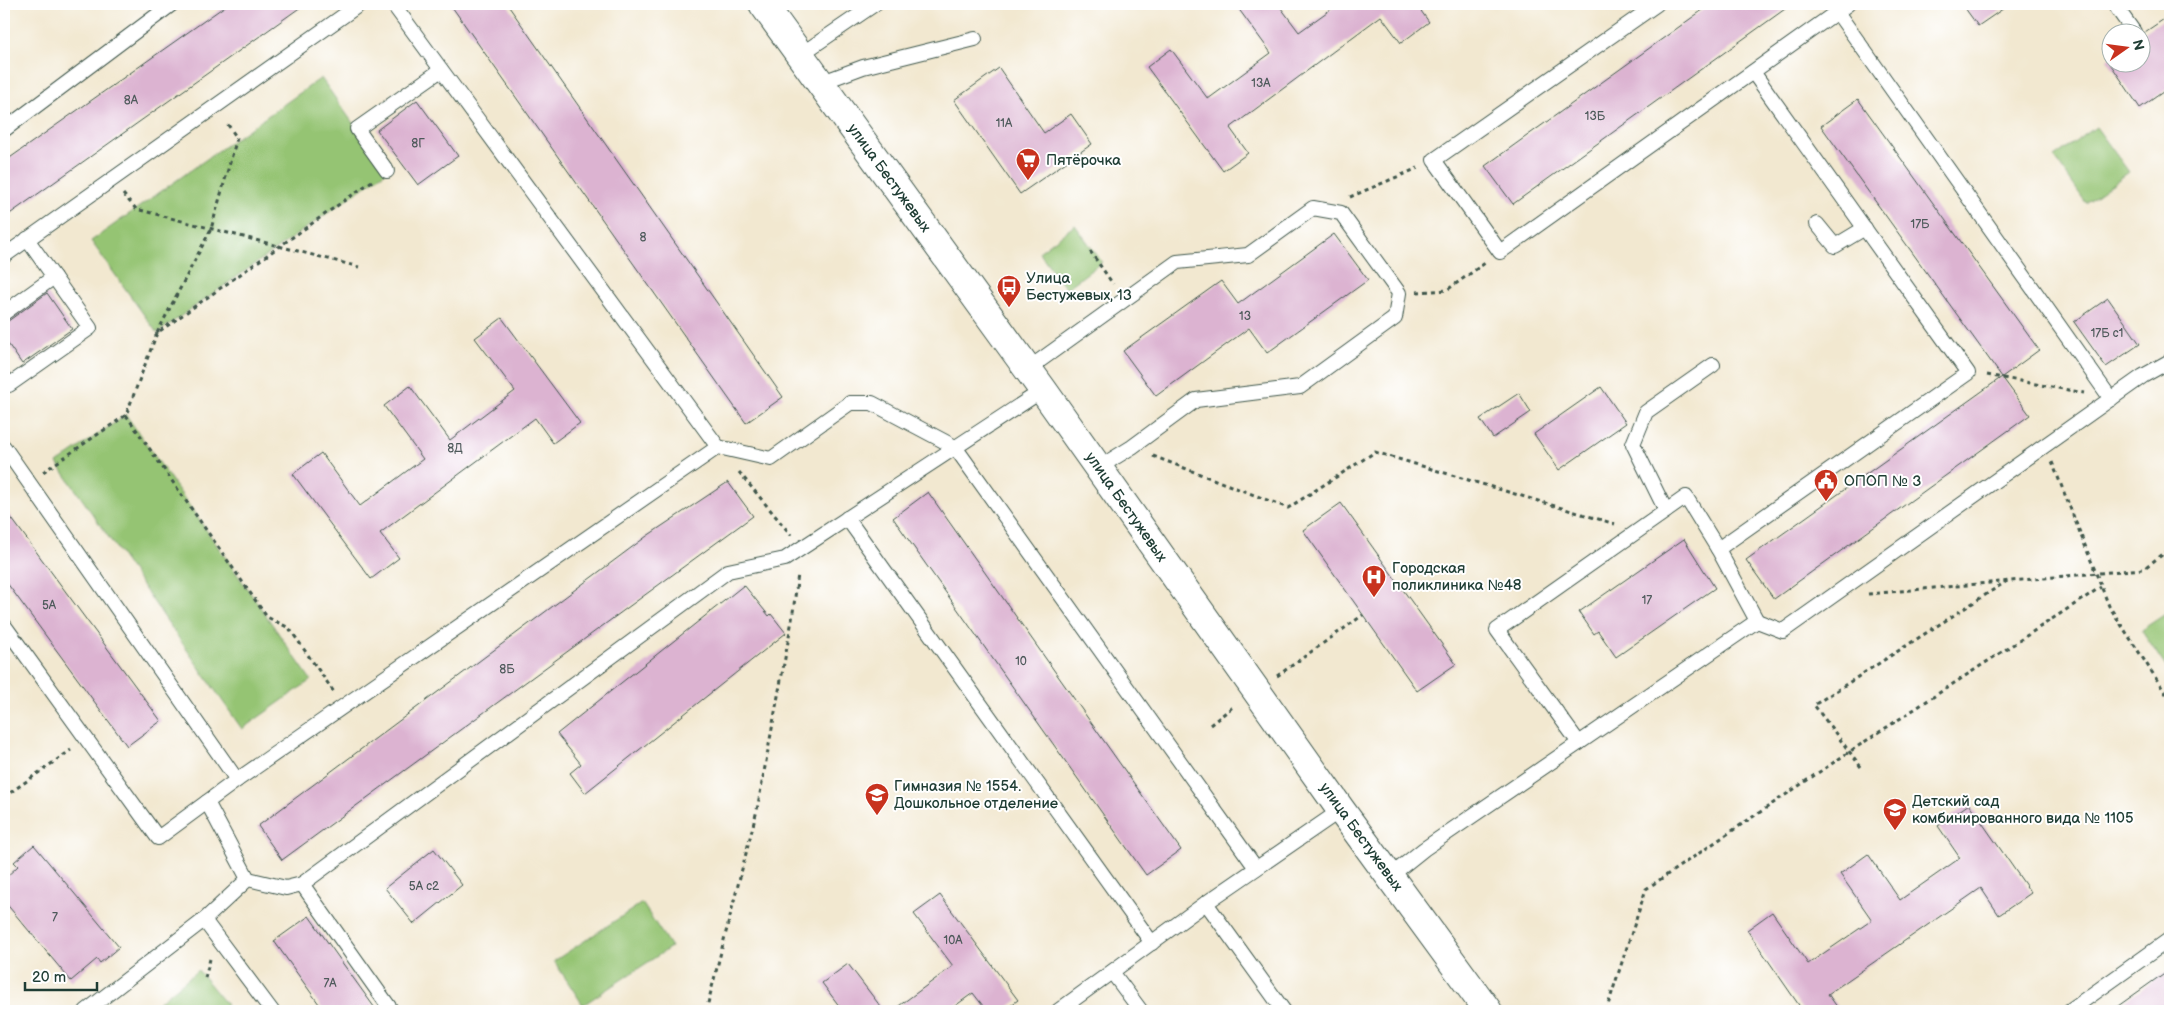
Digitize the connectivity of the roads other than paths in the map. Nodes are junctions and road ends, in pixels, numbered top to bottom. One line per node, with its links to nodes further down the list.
1 (172, 4): 15 (lane)
2 (360, 4): 19 (lane)
3 (393, 4): 12 (lane)
4 (763, 4): 11 (street, улица Бестужевых)
5 (875, 4): 11 (lane)
6 (1657, 4): 13 (lane)
7 (2114, 4): 9 (lane)
8 (1843, 8): 13 (lane); 28 (lane)
9 (2127, 22)
10 (975, 39): 14 (lane)
11 (800, 55): 14 (street, улица Бестужевых)
12 (441, 70): 16 (lane); 30 (lane)
13 (1753, 72): 18 (lane)
14 (820, 83): 25 (street, улица Бестужевых)
15 (4, 130)
16 (386, 171)
17 (1818, 224): 18 (lane)
18 (1864, 228): 35 (lane)
19 (27, 240): 20 (lane); 21 (lane)
20 (4, 256)
21 (54, 277): 22 (lane); 26 (lane)
22 (4, 313)
23 (2170, 361): 28 (lane)
24 (1713, 365): 33 (lane)
25 (1028, 369): 27 (street, улица Бестужевых); 32 (lane)
26 (4, 378)
27 (1043, 390): 31 (lane); 32 (street, улица Бестужевых)
28 (2111, 399): 36 (lane)
29 (4, 447): 39 (lane)
30 (718, 447): 31 (lane); 39 (lane)
31 (955, 447): 34 (lane); 42 (lane)
32 (1098, 468): 41 (street, улица Бестужевых)
33 (1666, 511): 35 (lane); 38 (lane)
34 (847, 518): 45 (lane); 49 (lane)
35 (1718, 549): 36 (lane)
36 (1757, 621): 38 (lane)
37 (4, 625): 40 (lane)
38 (1579, 743): 43 (lane)
39 (237, 780): 40 (lane)
40 (207, 802): 44 (lane)
41 (1341, 810): 42 (lane); 43 (street, улица Бестужевых)
42 (1256, 868): 46 (lane)
43 (1389, 877): 57 (street, улица Бестужевых)
44 (248, 879): 45 (lane); 47 (lane)
45 (302, 884): 53 (lane)
46 (1206, 903): 49 (lane); 56 (lane)
47 (204, 920): 51 (lane); 52 (lane)
48 (2170, 938): 58 (lane)
49 (1152, 943): 50 (lane)
50 (1112, 972): 54 (lane); 55 (lane)
51 (86, 1011)
52 (272, 1011)
53 (392, 1011)
54 (1058, 1011)
55 (1141, 1011)
56 (1284, 1011)
57 (1488, 1011)
58 (2069, 1011)

